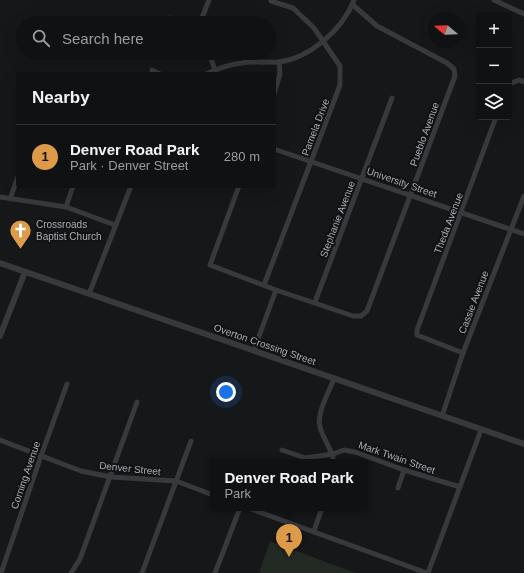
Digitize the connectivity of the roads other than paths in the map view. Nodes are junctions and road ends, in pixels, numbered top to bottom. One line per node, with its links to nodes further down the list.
1 (209, 0): 6 (street)
2 (270, 0): 7 (street, Pamela Drive)
3 (494, 0): 5 (street)
4 (353, 2): 7 (street); 26 (street, Pueblo Avenue)
5 (524, 14)
6 (203, 16)
7 (323, 42): 9 (street); 20 (street, Pamela Drive)
8 (211, 60): 11 (street)
9 (279, 62): 11 (street); 16 (street)
10 (152, 70): 12 (street)
11 (215, 70): 13 (street)
12 (156, 72)
13 (210, 72)
14 (524, 82): 15 (street)
15 (512, 83)
16 (276, 87)
17 (392, 98): 21 (street, Stephanie Avenue)
18 (495, 120): 31 (street, Theda Avenue)
19 (276, 149): 20 (street, University Street)
20 (311, 162): 21 (street, University Street); 37 (street, Pamela Drive)
21 (362, 178): 26 (street, University Street); 40 (street, Stephanie Avenue)
22 (16, 182): 29 (street)
23 (72, 188): 30 (street)
24 (129, 188): 32 (street)
25 (238, 188): 37 (street)
26 (411, 194): 31 (street, University Street); 40 (street, Pueblo Avenue)
27 (524, 196): 33 (street, Cassie Avenue)
28 (0, 197): 29 (street)
29 (10, 199): 30 (street)
30 (66, 207): 32 (street)
31 (461, 213): 33 (street, University Street); 43 (street, Theda Avenue)
32 (115, 225): 39 (street)
33 (511, 229): 34 (street, University Street); 43 (street, Cassie Avenue)
34 (524, 234)
35 (0, 263): 36 (street, Overton Crossing Street)
36 (25, 272): 39 (street, Overton Crossing Street); 41 (street)
37 (264, 285): 38 (street)
38 (276, 290): 40 (street); 42 (street)
39 (89, 294): 42 (street, Overton Crossing Street)
40 (315, 302)
41 (0, 336)
42 (254, 350): 44 (street, Overton Crossing Street)
43 (463, 353): 47 (street, Cassie Avenue)
44 (334, 379): 47 (street, Overton Crossing Street); 53 (street)
45 (67, 384): 54 (street, Corning Avenue)
46 (138, 402): 57 (street)
47 (442, 416): 48 (street, Overton Crossing Street)
48 (481, 430): 51 (street, Overton Crossing Street); 59 (street)
49 (0, 440): 54 (street, Denver Street)
50 (191, 441): 58 (street)
51 (524, 444)
52 (282, 450): 53 (street, Mark Twain Street)
53 (333, 454): 55 (street); 56 (street, Mark Twain Street)
54 (41, 456): 57 (street, Denver Street); 66 (street, Corning Avenue)
55 (334, 459)
56 (404, 470): 59 (street, Mark Twain Street); 60 (street)
57 (111, 477): 58 (street, Denver Street); 68 (street)
58 (176, 481): 61 (street, Denver Street); 69 (street)
59 (460, 487): 71 (street)
60 (398, 488)
61 (210, 494)
62 (239, 511): 70 (street)
63 (257, 511): 65 (street)
64 (321, 511): 65 (street)
65 (314, 531): 71 (street)
66 (2, 572): 67 (street)
67 (9, 573)
68 (71, 573)
69 (142, 573)
70 (215, 573)
71 (428, 573)

